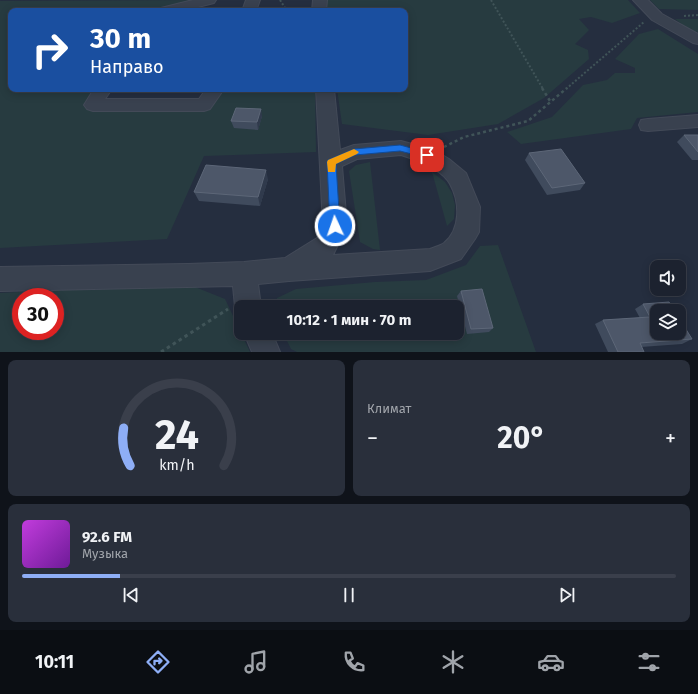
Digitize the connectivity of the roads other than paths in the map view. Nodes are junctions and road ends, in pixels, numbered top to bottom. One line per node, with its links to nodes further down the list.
1 (209, 0): 3 (street)
2 (640, 0): 4 (street)
3 (178, 8)
4 (698, 40)
5 (101, 92): 6 (street)
6 (213, 92)
7 (325, 92): 10 (street)
8 (698, 121): 9 (street)
9 (648, 125)
10 (331, 162): 11 (street); 11 (street)
11 (289, 269): 13 (street)
12 (0, 279): 13 (street)
13 (246, 293)
14 (261, 340): 15 (street)
15 (266, 352)

